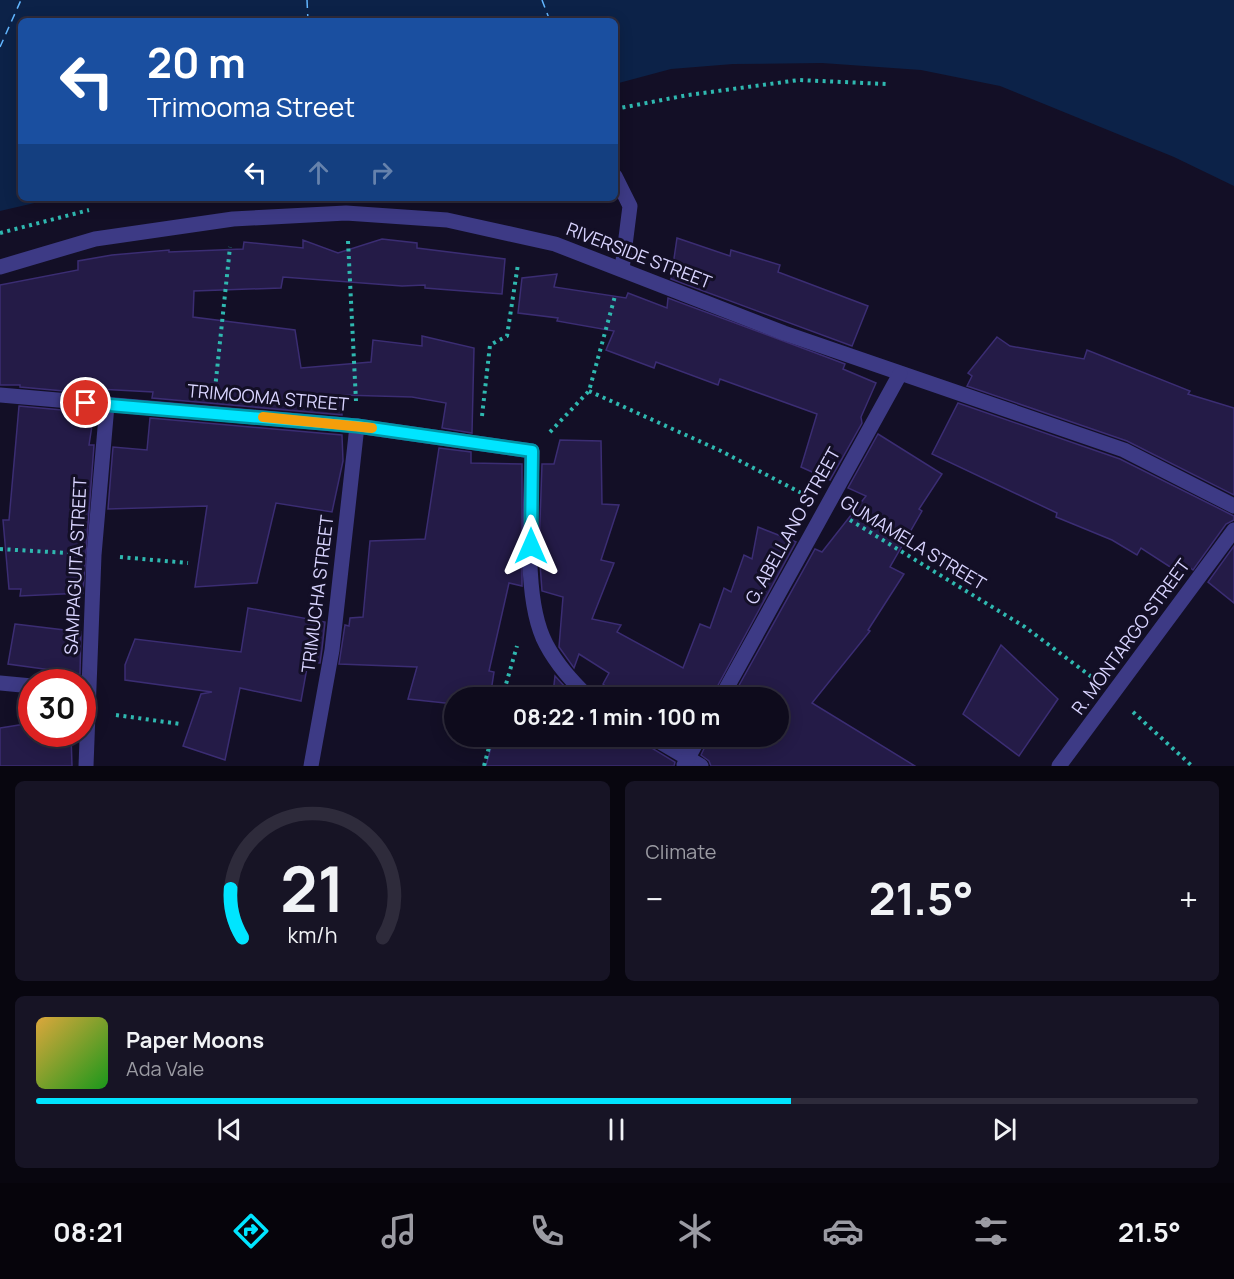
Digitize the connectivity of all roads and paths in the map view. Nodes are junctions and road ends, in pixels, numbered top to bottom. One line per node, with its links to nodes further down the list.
1 (886, 84): 2 (path)
2 (618, 108)
3 (618, 182): 8 (street)
4 (346, 213): 5 (street, RIVERSIDE STREET); 6 (street, RIVERSIDE STREET); 14 (path)
5 (233, 219): 7 (street, RIVERSIDE STREET); 13 (path)
6 (523, 237): 8 (street, RIVERSIDE STREET); 15 (path)
7 (0, 267)
8 (622, 269): 9 (street, RIVERSIDE STREET); 10 (path)
9 (900, 374): 17 (street, G. ABELLANO STREET); 18 (street, RIVERSIDE STREET)
10 (588, 391): 16 (path); 17 (path, GUMAMELA STREET)
11 (0, 394): 12 (street, TRIMOOMA STREET)
12 (107, 405): 13 (street, TRIMOOMA STREET); 21 (street, SAMPAGUITA STREET)
13 (212, 412): 14 (street, TRIMOOMA STREET)
14 (357, 426): 15 (street, TRIMOOMA STREET); 37 (street, TRIMUCHA STREET)
15 (479, 444): 16 (street, TRIMOOMA STREET)
16 (532, 451): 26 (street)
17 (826, 506): 27 (street, G. ABELLANO STREET); 28 (path, GUMAMELA STREET)
18 (1234, 506)
19 (1234, 530): 28 (street, R. MONTARGO STREET)
20 (0, 549): 21 (path)
21 (94, 555): 22 (path); 23 (street, SAMPAGUITA STREET)
22 (188, 563)
23 (87, 669)
24 (0, 683): 25 (street)
25 (18, 685)
26 (578, 687)
27 (727, 687)
28 (1114, 694): 39 (street, R. MONTARGO STREET); 40 (path, GUMAMELA STREET)
29 (96, 712): 30 (path)
30 (180, 724)
31 (87, 747): 36 (street, SAMPAGUITA STREET)
32 (489, 747): 38 (path)
33 (666, 747): 35 (street)
34 (696, 747): 35 (street)
35 (691, 764)
36 (86, 766)
37 (311, 766)
38 (484, 766)
39 (1059, 766)
40 (1192, 766)

